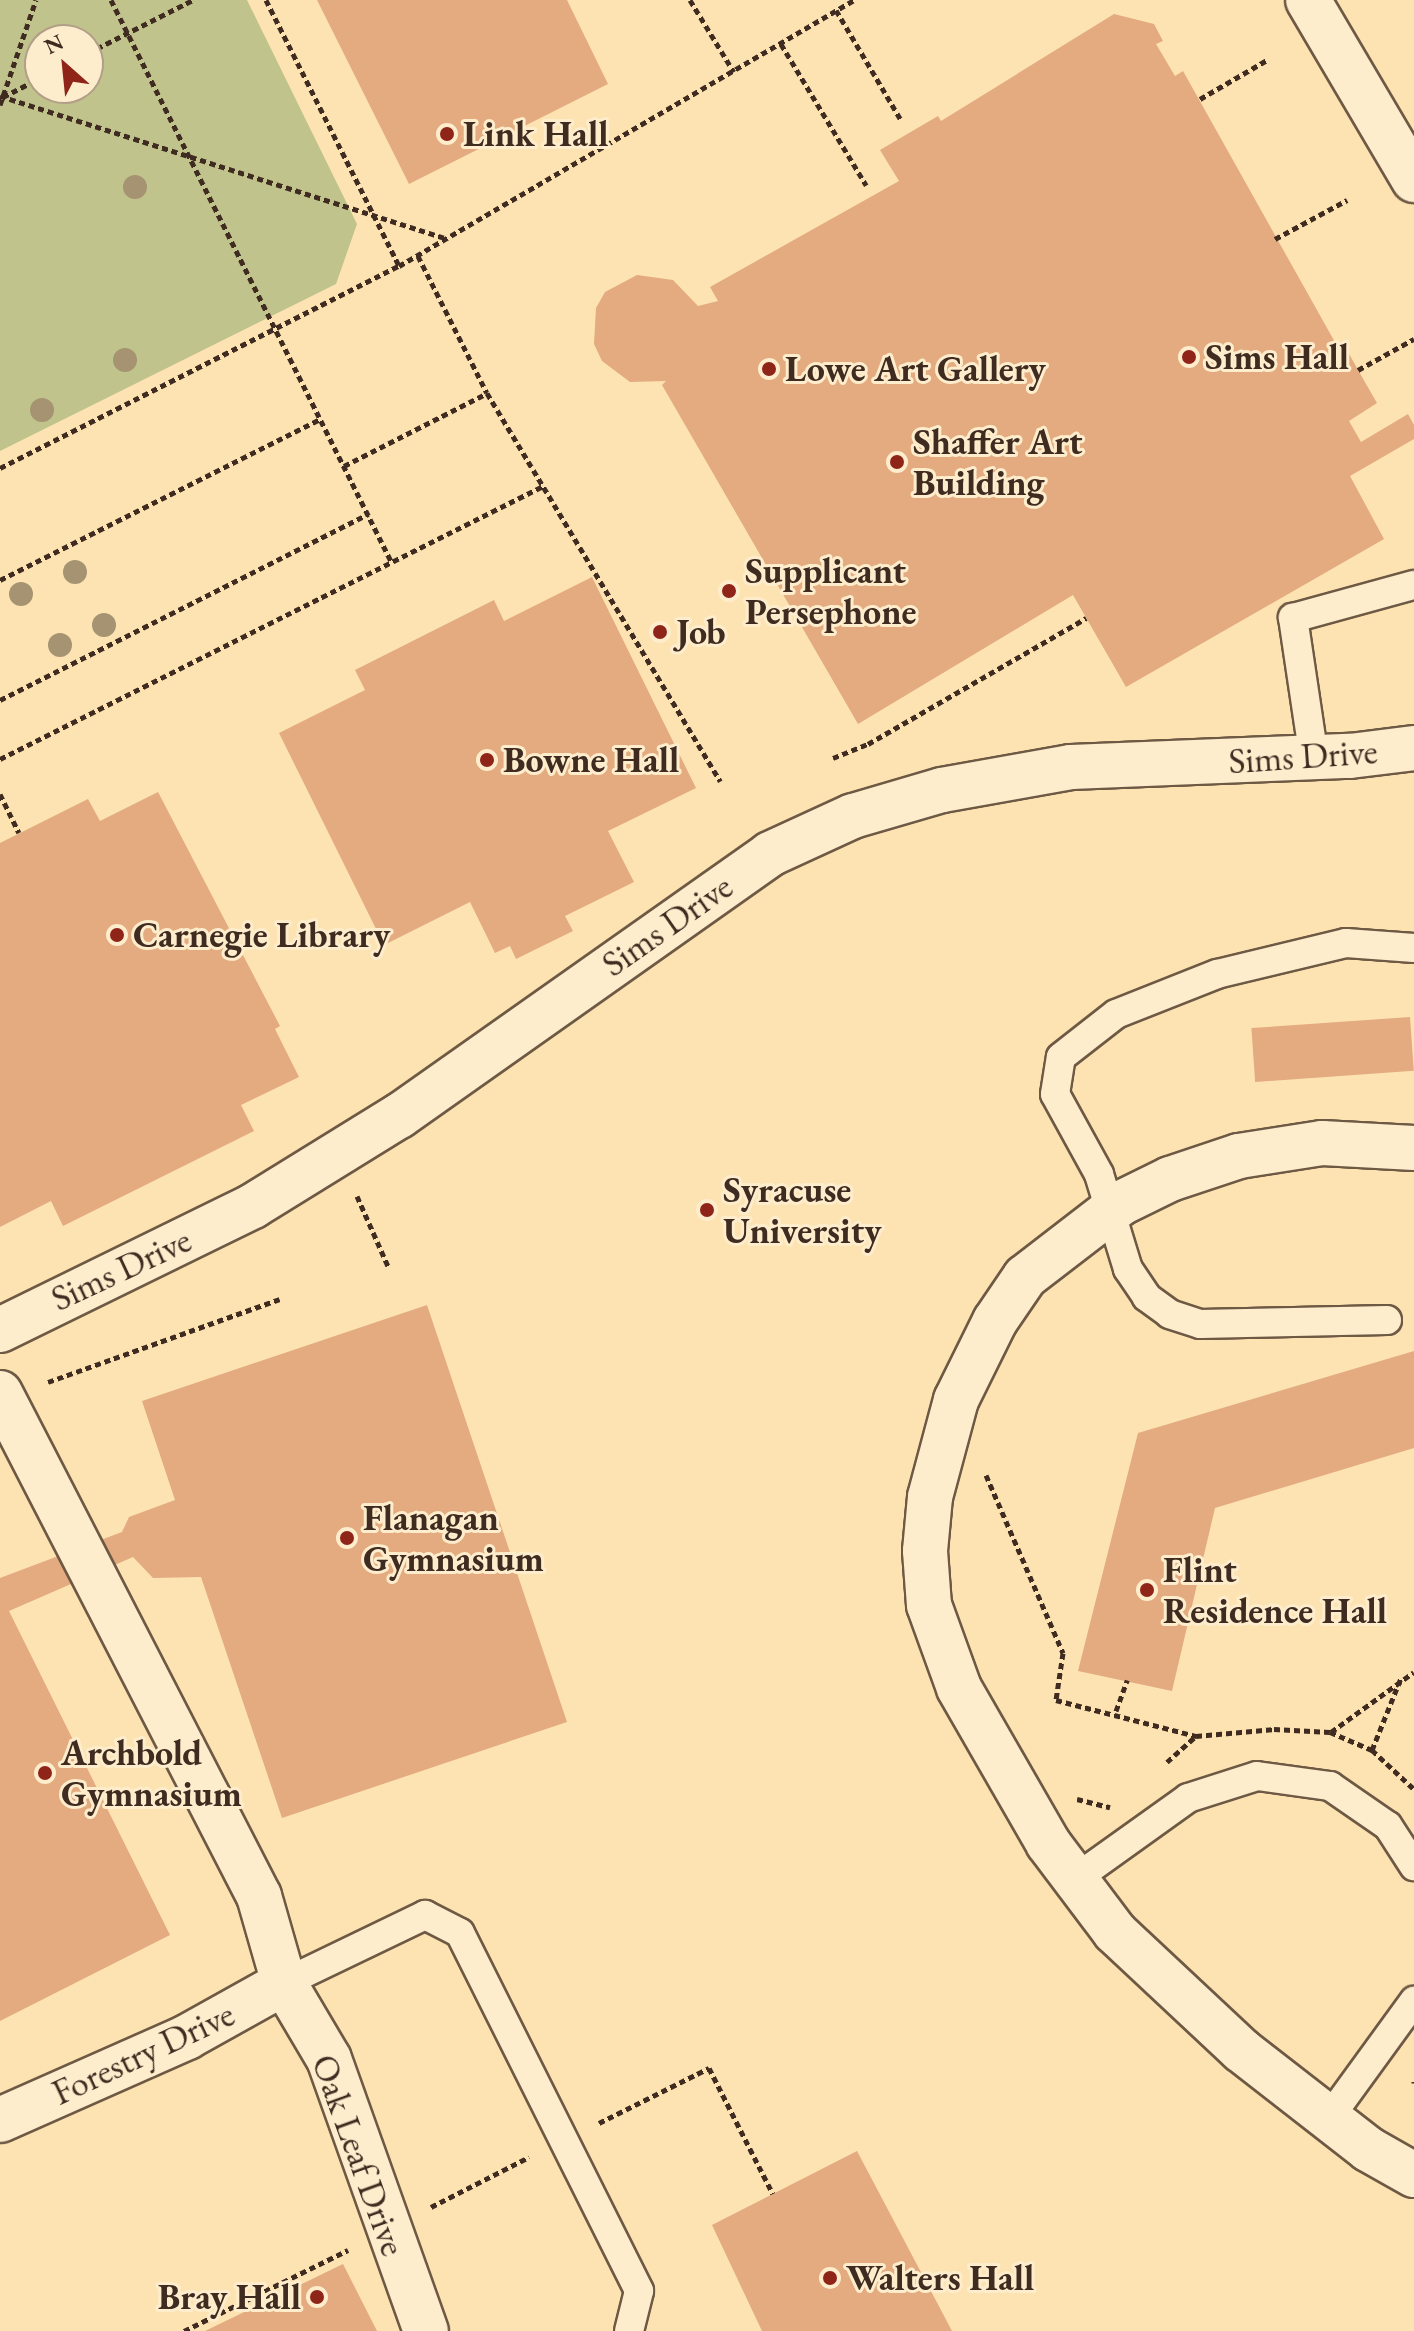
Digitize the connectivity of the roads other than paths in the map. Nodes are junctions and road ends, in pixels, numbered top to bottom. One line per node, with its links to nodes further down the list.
1 (1308, 0): 2 (street)
2 (1414, 180)
3 (1414, 585): 5 (lane)
4 (1414, 748): 5 (street, Sims Drive)
5 (1314, 758): 10 (street, Sims Drive)
6 (1414, 948): 8 (lane)
7 (1414, 1148): 8 (street)
8 (1109, 1214): 9 (lane); 13 (street)
9 (1387, 1320)
10 (0, 1330)
11 (0, 1393): 14 (street)
12 (1414, 1866): 13 (lane)
13 (1075, 1879): 16 (street)
14 (284, 1983): 17 (street, Forestry Drive); 19 (street, Oak Leaf Drive); 20 (lane)
15 (1414, 2001): 16 (lane)
16 (1329, 2118): 18 (street)
17 (0, 2120)
18 (1414, 2175)
19 (426, 2331)
20 (629, 2331)

